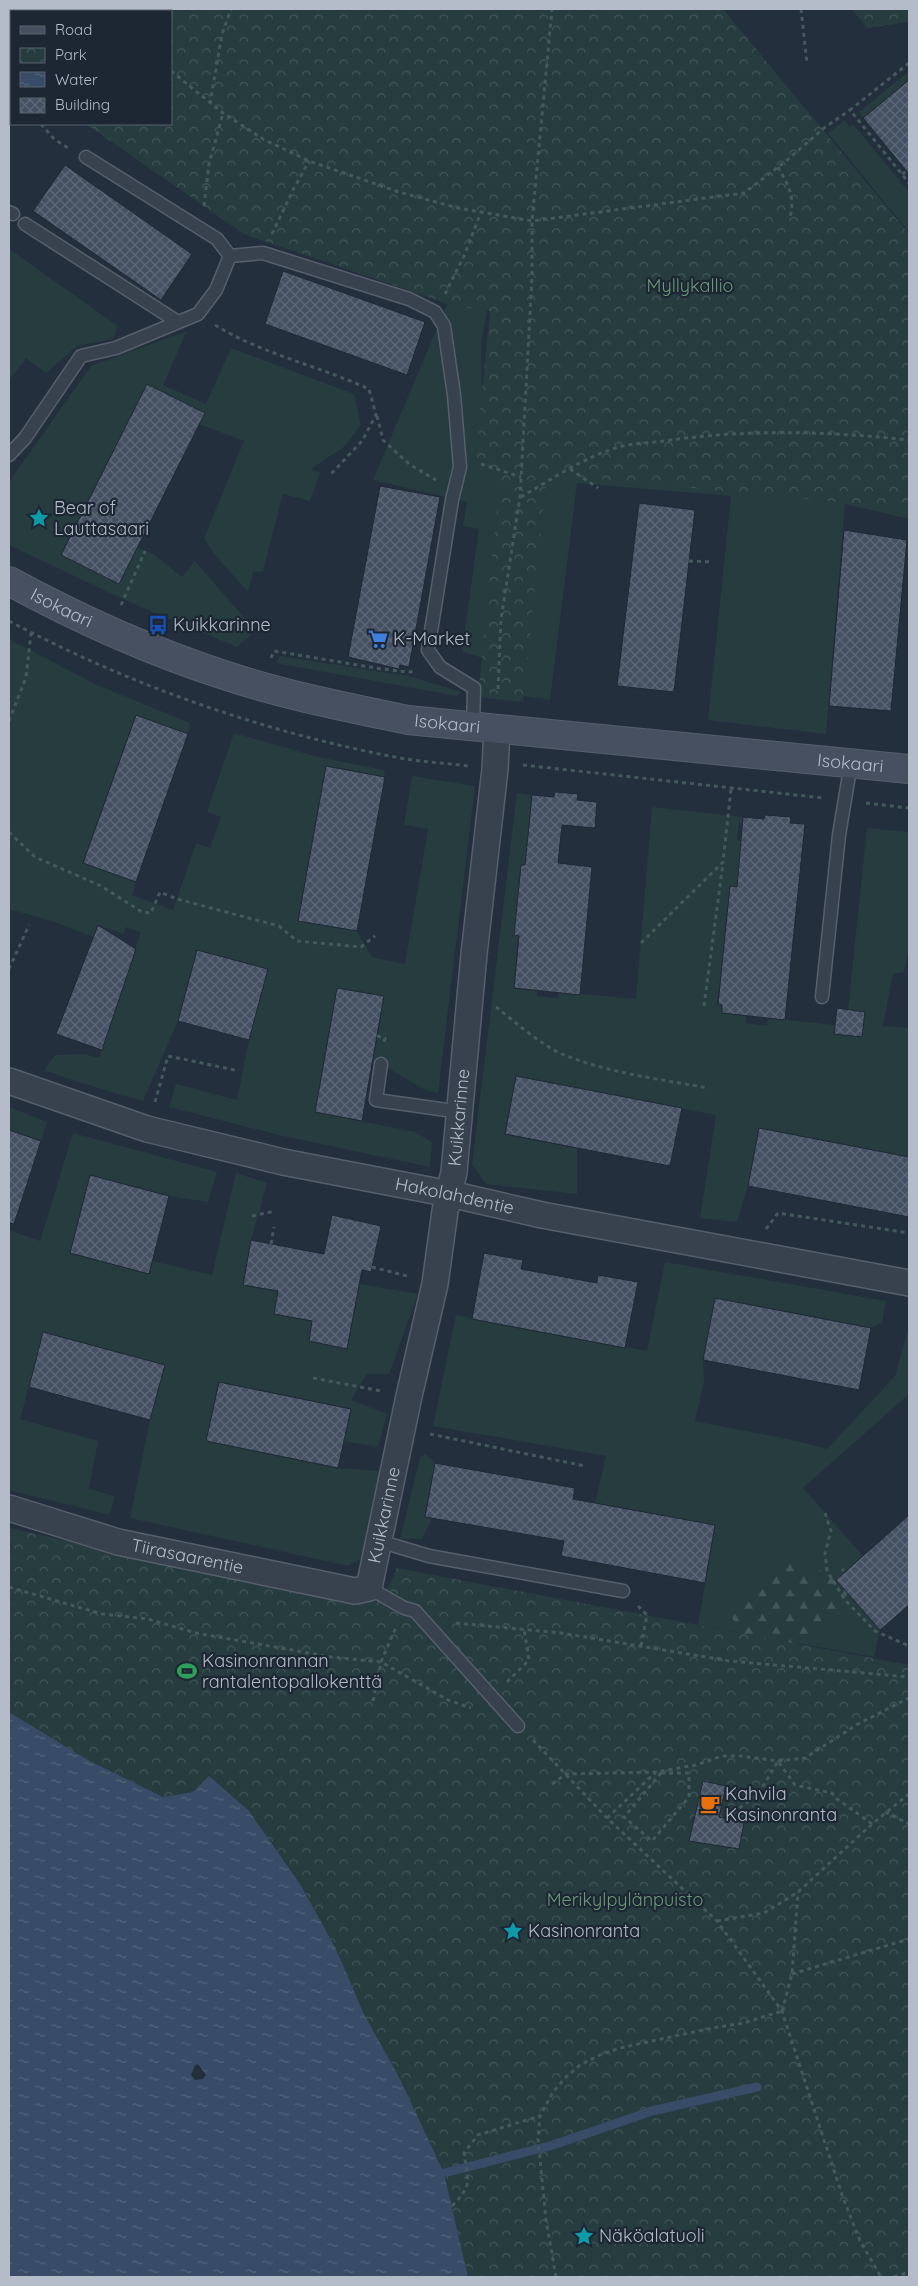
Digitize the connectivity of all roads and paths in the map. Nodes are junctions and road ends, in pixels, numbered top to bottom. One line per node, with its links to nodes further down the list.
1 (231, 9): 7 (path)
2 (552, 9): 19 (path)
3 (802, 9): 4 (path)
4 (807, 63)
5 (909, 63): 8 (path)
6 (172, 72): 7 (path)
7 (210, 105): 9 (path)
8 (850, 110): 13 (path); 15 (path)
9 (223, 113): 12 (path); 21 (path)
10 (42, 125): 11 (path)
11 (86, 157): 21 (lane)
12 (309, 161): 17 (path); 22 (path)
13 (778, 167): 18 (path); 19 (path)
14 (907, 170): 15 (path)
15 (902, 174): 16 (path)
16 (909, 183)
17 (481, 212): 19 (path); 24 (path)
18 (790, 218)
19 (532, 221): 33 (path)
20 (24, 224): 26 (lane)
21 (200, 229): 23 (lane)
22 (263, 253): 23 (lane); 24 (lane)
23 (230, 256): 25 (lane)
24 (435, 312): 30 (lane)
25 (198, 314): 26 (lane); 27 (path)
26 (178, 322): 29 (lane)
27 (376, 416): 32 (path); 34 (path)
28 (909, 440): 31 (path)
29 (9, 454)
30 (458, 457): 33 (path); 34 (lane)
31 (570, 468): 35 (path); 36 (path)
32 (330, 475)
33 (521, 477): 36 (path)
34 (456, 487): 44 (lane)
35 (598, 488)
36 (520, 497): 45 (path)
37 (145, 551): 41 (path)
38 (689, 561): 39 (path)
39 (712, 562)
40 (9, 581): 41 (street, Isokaari)
41 (110, 630): 47 (street, Isokaari)
42 (31, 632): 46 (path)
43 (268, 663): 44 (path)
44 (440, 667): 47 (lane)
45 (498, 696)
46 (9, 721)
47 (485, 728): 48 (street, Isokaari); 60 (street, Kuikkarinne)
48 (851, 763): 50 (street, Isokaari); 52 (lane)
49 (529, 765): 51 (path)
50 (909, 770)
51 (731, 789): 52 (path); 55 (path)
52 (844, 801): 53 (path); 61 (lane)
53 (909, 808)
54 (9, 832): 57 (path)
55 (723, 862): 58 (path); 62 (path)
56 (29, 925): 59 (path)
57 (375, 936)
58 (641, 943)
59 (9, 969)
60 (472, 988): 66 (path); 67 (street, Kuikkarinne)
61 (822, 997)
62 (704, 1006)
63 (381, 1064): 67 (lane)
64 (235, 1070): 68 (path)
65 (9, 1081): 68 (street, Hakolahdentie)
66 (708, 1088)
67 (461, 1112): 69 (street, Kuikkarinne)
68 (147, 1129): 69 (street, Hakolahdentie)
69 (450, 1194): 75 (street, Hakolahdentie); 78 (street, Kuikkarinne)
70 (275, 1211): 71 (path)
71 (252, 1216)
72 (274, 1227): 74 (path)
73 (909, 1233): 75 (path)
74 (271, 1244)
75 (762, 1256): 76 (street, Hakolahdentie)
76 (909, 1283)
77 (313, 1378): 78 (path)
78 (409, 1396): 79 (street, Kuikkarinne)
79 (403, 1427): 80 (path); 83 (street, Kuikkarinne)
80 (584, 1466)
81 (9, 1508): 85 (street, Tiirasaarentie)
82 (825, 1514): 91 (path)
83 (379, 1541): 85 (street, Kuikkarinne); 86 (lane)
84 (9, 1587): 92 (path)
85 (369, 1588): 87 (lane)
86 (623, 1592)
87 (409, 1610): 89 (path); 92 (path); 94 (lane)
88 (647, 1615): 90 (path)
89 (524, 1629): 90 (path); 94 (path)
90 (641, 1646): 93 (path)
91 (909, 1646)
92 (381, 1662): 96 (path); 97 (path)
93 (909, 1677)
94 (493, 1698): 98 (lane)
95 (909, 1698): 99 (path)
96 (373, 1702)
97 (475, 1709)
98 (518, 1726): 101 (path)
99 (778, 1762): 100 (path); 106 (path); 108 (path)
100 (656, 1772): 101 (path); 107 (path)
101 (566, 1774): 102 (path); 107 (path)
102 (552, 1784)
103 (909, 1794): 105 (path)
104 (689, 1797): 104 (path)
105 (886, 1812): 108 (path); 109 (path)
106 (733, 1813)
107 (607, 1818): 111 (path)
108 (872, 1824): 110 (path)
109 (909, 1824)
110 (798, 1892): 111 (path); 113 (path)
111 (718, 1921): 114 (path)
112 (909, 1939): 113 (path)
113 (792, 1974): 114 (path)
114 (782, 2011): 115 (path); 119 (path)
115 (540, 2116): 116 (path); 118 (path)
116 (452, 2206)
117 (909, 2272): 120 (path)
118 (556, 2277)
119 (881, 2277)
120 (894, 2277)

